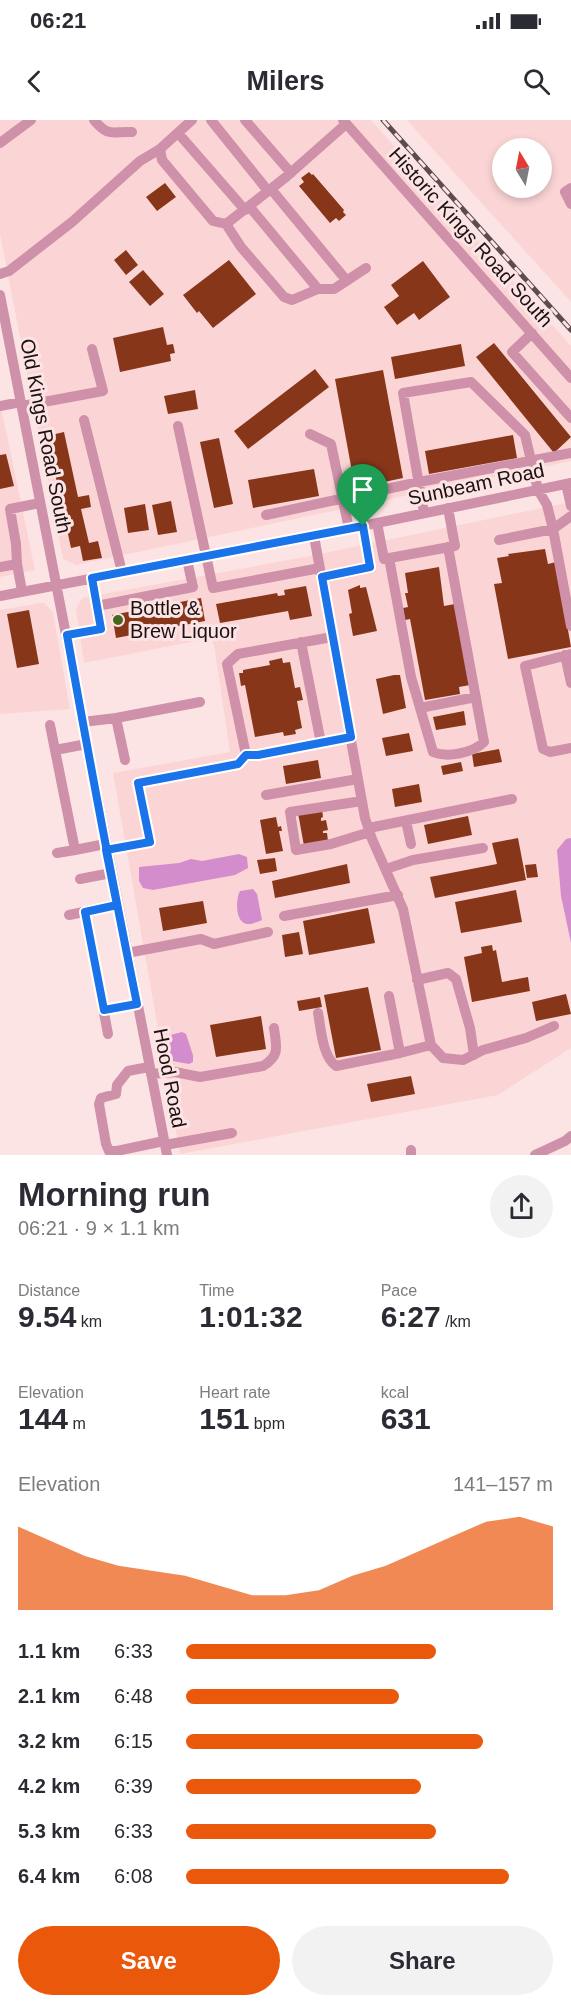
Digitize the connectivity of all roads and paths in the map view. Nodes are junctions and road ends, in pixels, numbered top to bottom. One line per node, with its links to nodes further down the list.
1 (32, 120): 9 (street)
2 (94, 120): 7 (street)
3 (192, 120): 8 (street)
4 (211, 120): 13 (street)
5 (245, 120): 11 (street)
6 (344, 122): 11 (street); 22 (street, Historic Kings Road South)
7 (132, 132)
8 (178, 133): 10 (street); 15 (street)
9 (0, 143)
10 (160, 149): 16 (street); 18 (street)
11 (291, 173): 13 (street)
12 (571, 188): 14 (street)
13 (269, 190): 15 (street); 19 (street)
14 (571, 204)
15 (247, 208): 16 (street); 20 (street)
16 (226, 224): 20 (street)
17 (366, 268): 19 (street)
18 (0, 274)
19 (347, 281): 20 (street)
20 (318, 289)
21 (0, 295): 25 (street, Old Kings Road South)
22 (532, 333): 24 (street, Historic Kings Road South); 27 (street)
23 (92, 349): 25 (street)
24 (571, 378)
25 (22, 404): 26 (street); 37 (street, Old Kings Road South)
26 (0, 406)
27 (571, 418)
28 (84, 420): 55 (street)
29 (178, 426): 50 (street)
30 (310, 434): 36 (street)
31 (571, 453): 32 (street)
32 (531, 462): 33 (street); 33 (street); 35 (street)
33 (419, 482): 36 (street); 40 (street)
34 (569, 483): 35 (street, Sunbeam Road); 38 (street)
35 (538, 490): 39 (street, Sunbeam Road); 46 (street)
36 (342, 499): 41 (street); 45 (street)
37 (40, 503): 53 (street); 58 (street, Old Kings Road South)
38 (571, 506)
39 (448, 508): 40 (street, Sunbeam Road); 49 (street)
40 (424, 513): 43 (street, Sunbeam Road)
41 (266, 515)
42 (571, 516): 46 (street)
43 (377, 523): 44 (street, Sunbeam Road); 51 (street)
44 (363, 526): 45 (street, Sunbeam Road); 56 (street)
45 (349, 528): 47 (street, Sunbeam Road)
46 (553, 529): 48 (street); 62 (street)
47 (314, 536): 50 (street, Sunbeam Road); 56 (street)
48 (499, 540)
49 (448, 547): 51 (street); 68 (street)
50 (206, 556): 52 (street, Sunbeam Road); 56 (street)
51 (388, 558): 70 (street)
52 (187, 560): 55 (street, Sunbeam Road); 61 (street)
53 (17, 564): 54 (street); 59 (street)
54 (0, 567)
55 (122, 572): 57 (street, Sunbeam Road)
56 (321, 572): 64 (street)
57 (92, 578): 58 (street, Sunbeam Road); 61 (street)
58 (57, 585): 59 (street, Sunbeam Road); 63 (street, Hood Road)
59 (22, 591): 60 (street, Sunbeam Road)
60 (0, 596)
61 (97, 606): 63 (street)
62 (571, 626)
63 (67, 635): 72 (street, Hood Road)
64 (332, 637): 65 (street); 74 (street)
65 (301, 642): 75 (street); 79 (street)
66 (568, 655): 67 (street); 77 (street)
67 (571, 683)
68 (476, 697): 70 (street); 70 (street)
69 (200, 702): 71 (street)
70 (420, 708)
71 (116, 718): 72 (street); 80 (street)
72 (83, 722): 76 (street, Hood Road)
73 (50, 725): 78 (street)
74 (351, 737): 75 (street); 81 (street)
75 (321, 743): 79 (street)
76 (87, 744): 78 (street); 88 (street, Hood Road)
77 (571, 748)
78 (55, 750): 90 (street)
79 (246, 755): 88 (street)
80 (124, 760)
81 (358, 779): 82 (street); 84 (street)
82 (266, 795)
83 (512, 800): 85 (street)
84 (362, 801): 86 (street); 86 (street)
85 (406, 821): 86 (street); 87 (street)
86 (369, 830): 92 (street)
87 (411, 844)
88 (106, 847): 90 (street); 93 (street, Hood Road)
89 (483, 848): 92 (street)
90 (75, 850): 91 (street)
91 (57, 854)
92 (386, 869): 95 (street)
93 (111, 873): 94 (street); 96 (street, Hood Road)
94 (80, 879)
95 (398, 895): 99 (street); 102 (street)
96 (117, 905): 97 (street); 101 (street, Hood Road)
97 (85, 912): 98 (street); 105 (street)
98 (69, 915)
99 (284, 916)
100 (268, 932): 101 (street)
101 (127, 953): 104 (street, Hood Road)
102 (417, 980): 110 (street); 112 (street)
103 (389, 996): 111 (street)
104 (137, 1004): 105 (street); 113 (street, Hood Road)
105 (104, 1010): 109 (street)
106 (318, 1013): 111 (street)
107 (554, 1026): 112 (street)
108 (274, 1028): 113 (street)
109 (108, 1034)
110 (431, 1045): 111 (street); 112 (street)
111 (400, 1053)
112 (474, 1055)
113 (150, 1070): 116 (street, Hood Road); 116 (street)
114 (232, 1132): 116 (street)
115 (571, 1136): 117 (street)
116 (165, 1147)
117 (535, 1155)

